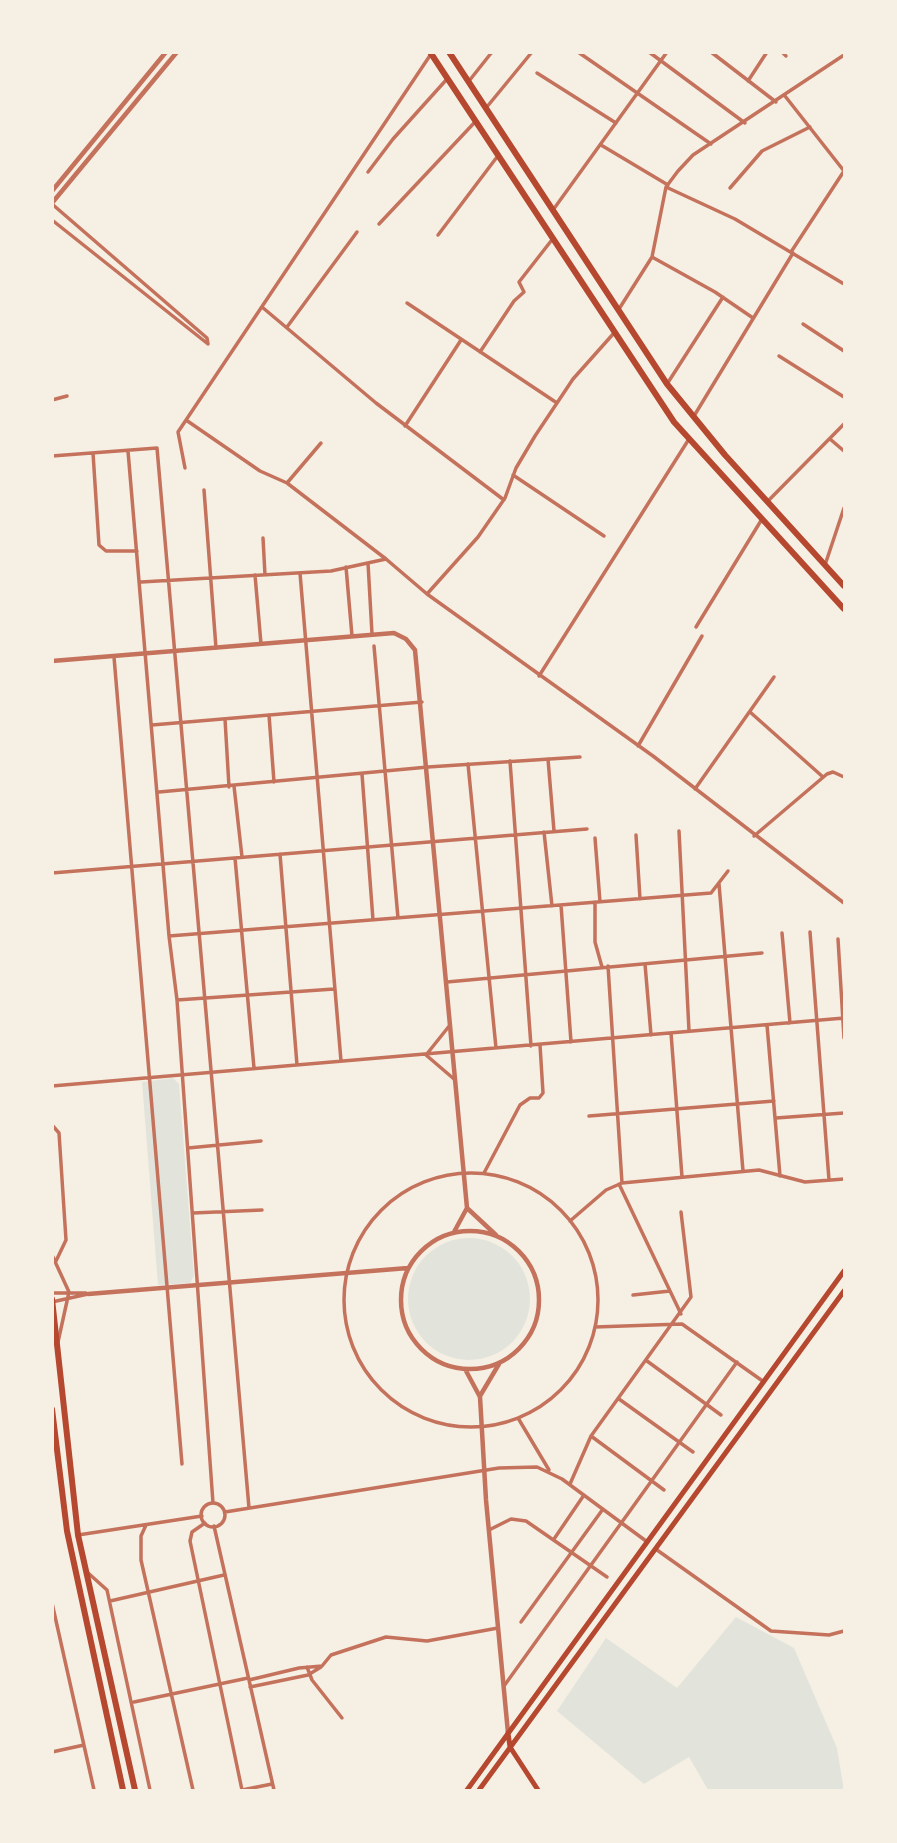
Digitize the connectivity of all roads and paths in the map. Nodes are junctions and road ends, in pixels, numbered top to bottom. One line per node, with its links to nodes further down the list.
1 (166, 52): 33 (street)
2 (177, 52): 34 (street)
3 (449, 52): 17 (main road)
4 (492, 52): 17 (street)
5 (532, 52): 21 (street)
6 (578, 52): 18 (street)
7 (649, 52): 13 (street)
8 (667, 52): 13 (street)
9 (712, 52): 16 (street)
10 (767, 52): 16 (street)
11 (430, 53): 15 (main road); 46 (street)
12 (845, 55): 19 (street)
13 (661, 61): 18 (street); 24 (street)
14 (537, 73): 23 (street)
15 (447, 79): 22 (main road); 30 (street)
16 (748, 81): 20 (street)
17 (468, 83): 21 (main road)
18 (636, 93): 23 (street); 26 (street)
19 (785, 96): 20 (street); 25 (street)
20 (776, 102): 24 (street)
21 (485, 110): 35 (main road)
22 (475, 122): 28 (main road); 37 (street)
23 (616, 123): 27 (street)
24 (745, 123): 26 (street)
25 (810, 127): 29 (street); 32 (street)
26 (711, 144): 31 (street)
27 (601, 145): 31 (street); 35 (street)
28 (497, 157): 39 (street); 40 (main road)
29 (844, 171): 41 (street)
30 (368, 172)
31 (667, 186): 41 (street); 42 (street)
32 (730, 188)
33 (52, 191)
34 (52, 203): 36 (street)
35 (552, 212): 47 (main road)
36 (52, 220)
37 (379, 224)
38 (357, 232): 50 (street)
39 (438, 235)
40 (551, 241): 51 (main road); 54 (street)
41 (792, 253): 43 (street); 48 (street)
42 (652, 257): 44 (street); 47 (street)
43 (845, 284)
44 (723, 297): 48 (street); 56 (street)
45 (407, 303): 52 (street)
46 (262, 307): 50 (street); 62 (street)
47 (619, 309): 56 (main road)
48 (753, 318): 61 (street)
49 (803, 324): 53 (street)
50 (287, 327): 64 (street)
51 (614, 333): 60 (street); 65 (main road)
52 (461, 340): 54 (street); 64 (street)
53 (845, 351)
54 (480, 352): 60 (street)
55 (779, 356): 58 (street)
56 (667, 384): 61 (main road)
57 (67, 396): 59 (street)
58 (845, 397)
59 (52, 400)
60 (557, 403): 73 (street)
61 (692, 418): 77 (main road)
62 (186, 420): 72 (street); 74 (street)
63 (845, 424): 66 (street)
64 (405, 426): 76 (street)
65 (689, 439): 79 (main road); 108 (street)
66 (830, 439): 69 (street); 77 (street)
67 (321, 443): 74 (street)
68 (128, 451): 70 (street); 82 (street); 91 (street)
69 (845, 451)
70 (93, 453): 71 (street); 82 (street)
71 (52, 456)
72 (185, 468)
73 (513, 475): 76 (street); 80 (street)
74 (287, 483): 83 (street)
75 (205, 490): 90 (street)
76 (503, 500): 94 (street)
77 (767, 502): 85 (main road)
78 (845, 508): 85 (street)
79 (762, 519): 95 (main road); 96 (street)
80 (604, 536)
81 (263, 538): 89 (street)
82 (137, 551): 92 (street)
83 (386, 559): 84 (street); 94 (street)
84 (368, 562): 86 (street); 97 (street)
85 (825, 565): 93 (main road)
86 (346, 567): 87 (street); 98 (street)
87 (300, 573): 89 (street); 100 (street)
88 (255, 575): 89 (street); 90 (street); 101 (street)
89 (265, 575)
90 (211, 578): 91 (street); 103 (street)
91 (168, 581): 92 (street); 104 (street)
92 (140, 582): 105 (street)
93 (845, 586)
94 (426, 594): 108 (street)
95 (845, 608)
96 (696, 627)
97 (372, 634): 98 (street); 110 (street)
98 (352, 636): 100 (street)
99 (702, 636): 118 (street)
100 (306, 640): 101 (street); 112 (street)
101 (261, 644): 103 (street)
102 (374, 646): 111 (street)
103 (216, 648): 104 (street)
104 (175, 652): 105 (street); 116 (street)
105 (146, 655): 106 (street); 117 (street)
106 (114, 657): 107 (street); 152 (street)
107 (52, 661)
108 (539, 676): 118 (street)
109 (774, 677): 113 (street)
110 (422, 702): 111 (street); 123 (street)
111 (379, 706): 112 (street); 124 (street)
112 (312, 711): 114 (street); 127 (street)
113 (750, 712): 126 (street); 131 (street)
114 (269, 715): 115 (street); 129 (street)
115 (225, 718): 116 (street); 130 (street)
116 (181, 722): 117 (street); 132 (street)
117 (152, 725): 133 (street)
118 (638, 746): 131 (street)
119 (580, 757): 120 (street)
120 (548, 759): 121 (street); 135 (street)
121 (510, 761): 122 (street); 138 (street)
122 (468, 764): 123 (street); 141 (street)
123 (428, 767): 124 (street); 143 (street)
124 (386, 771): 125 (street); 144 (street)
125 (362, 774): 127 (street); 145 (street)
126 (823, 777): 128 (street); 140 (street)
127 (316, 778): 129 (street); 146 (street)
128 (845, 778)
129 (274, 782): 130 (street)
130 (232, 787): 132 (street); 148 (street)
131 (695, 789): 140 (street)
132 (189, 791): 133 (street); 150 (street)
133 (159, 792): 151 (street)
134 (587, 829): 135 (street)
135 (554, 831): 137 (street)
136 (679, 831): 156 (street)
137 (544, 832): 138 (street); 161 (street)
138 (515, 834): 141 (street); 162 (street)
139 (636, 835): 157 (street)
140 (754, 836): 159 (street)
141 (475, 837): 143 (street); 163 (street)
142 (595, 838): 158 (street)
143 (435, 839): 144 (street); 164 (street)
144 (393, 843): 145 (street); 165 (street)
145 (369, 846): 146 (street); 166 (street)
146 (323, 850): 147 (street); 167 (street)
147 (280, 854): 148 (street); 168 (street)
148 (242, 857): 149 (street)
149 (235, 858): 150 (street); 169 (street)
150 (193, 862): 151 (street); 172 (street)
151 (163, 864): 152 (street); 173 (street)
152 (131, 866): 154 (street); 212 (street)
153 (728, 871): 155 (street)
154 (52, 873)
155 (719, 882): 156 (street); 176 (street)
156 (682, 895): 157 (street); 177 (street)
157 (640, 899): 158 (street)
158 (597, 902): 160 (street); 180 (street)
159 (845, 903)
160 (561, 905): 161 (street); 181 (street)
161 (552, 906): 162 (street)
162 (521, 908): 163 (street); 182 (street)
163 (482, 912): 164 (street); 183 (street)
164 (440, 915): 165 (street); 184 (street)
165 (398, 918): 166 (street)
166 (373, 920): 167 (street)
167 (329, 924): 168 (street); 185 (street)
168 (286, 927): 169 (street); 186 (street)
169 (242, 931): 172 (street); 187 (street)
170 (810, 932): 191 (street)
171 (782, 933): 192 (street)
172 (198, 934): 173 (street); 188 (street)
173 (169, 936): 189 (street)
174 (838, 939): 190 (street)
175 (762, 953): 176 (street)
176 (726, 957): 177 (street); 195 (street)
177 (685, 960): 178 (street); 196 (street)
178 (645, 964): 179 (street); 198 (street)
179 (608, 966): 180 (street); 199 (street)
180 (602, 967): 181 (street)
181 (565, 970): 182 (street); 201 (street)
182 (526, 974): 183 (street); 203 (street)
183 (489, 978): 184 (street); 204 (street)
184 (447, 982): 193 (street)
185 (334, 989): 186 (street); 207 (street)
186 (290, 992): 187 (street); 208 (street)
187 (249, 995): 188 (street); 209 (street)
188 (204, 998): 189 (street); 210 (street)
189 (177, 1000): 211 (street)
190 (844, 1018): 191 (street); 200 (street)
191 (815, 1020): 192 (street); 221 (street)
192 (790, 1023): 194 (street)
193 (450, 1025): 205 (street); 206 (street)
194 (767, 1025): 195 (street); 215 (street)
195 (732, 1028): 196 (street); 216 (street)
196 (689, 1031): 197 (street)
197 (671, 1033): 198 (street); 217 (street)
198 (651, 1035): 199 (street)
199 (612, 1038): 201 (street); 219 (street)
200 (845, 1038)
201 (571, 1042): 202 (street)
202 (540, 1045): 203 (street); 229 (street)
203 (531, 1046): 204 (street)
204 (496, 1049): 205 (street)
205 (452, 1053): 206 (street); 213 (street)
206 (426, 1055): 207 (street); 213 (street)
207 (341, 1061): 208 (street)
208 (297, 1065): 209 (street)
209 (254, 1068): 210 (street)
210 (212, 1071): 211 (street); 225 (street)
211 (181, 1074): 212 (street); 226 (street)
212 (149, 1077): 214 (street); 250 (street)
213 (454, 1079): 228 (street)
214 (52, 1086)
215 (774, 1101): 216 (street); 222 (street)
216 (738, 1103): 217 (street); 227 (street)
217 (678, 1109): 219 (street); 231 (street)
218 (845, 1113): 221 (street)
219 (619, 1114): 220 (street); 234 (street)
220 (589, 1116)
221 (824, 1116): 222 (street); 233 (street)
222 (776, 1118): 230 (street)
223 (52, 1125): 244 (street)
224 (261, 1141): 225 (street)
225 (218, 1145): 226 (street); 237 (street)
226 (187, 1148): 239 (street)
227 (743, 1171): 230 (street); 231 (street)
228 (462, 1173): 229 (street); 235 (street); 247 (street)
229 (484, 1174): 240 (street)
230 (780, 1175): 233 (street)
231 (682, 1177): 234 (street)
232 (845, 1179): 233 (street)
233 (829, 1180)
234 (621, 1183): 240 (street); 252 (street)
235 (467, 1208): 241 (street); 242 (street)
236 (262, 1210): 237 (street)
237 (224, 1212): 239 (street); 248 (street)
238 (681, 1212): 260 (street)
239 (193, 1213): 249 (street)
240 (570, 1221): 262 (street)
241 (454, 1232): 242 (street); 245 (street)
242 (497, 1235): 266 (street)
243 (52, 1255): 244 (street)
244 (56, 1261): 253 (street)
245 (408, 1268): 247 (street); 267 (street)
246 (845, 1270): 251 (main road)
247 (346, 1273): 248 (street); 275 (street)
248 (230, 1284): 249 (street); 289 (street)
249 (199, 1285): 250 (street); 288 (street)
250 (168, 1288): 256 (street); 279 (street)
251 (832, 1288): 255 (main road); 268 (main road)
252 (670, 1291): 257 (street); 260 (street)
253 (69, 1292): 254 (street); 256 (street); 258 (street)
254 (52, 1293)
255 (843, 1293): 286 (main road)
256 (88, 1294): 258 (street)
257 (633, 1295)
258 (69, 1300): 259 (street); 263 (street)
259 (53, 1301): 263 (main road)
260 (681, 1314): 261 (street)
261 (674, 1324): 262 (street); 264 (street); 265 (street)
262 (595, 1327): 274 (street)
263 (56, 1349): 298 (main road)
264 (647, 1361): 270 (street); 271 (street)
265 (737, 1362): 268 (street); 271 (street)
266 (500, 1363): 267 (street); 269 (street)
267 (466, 1369): 269 (street)
268 (764, 1382): 284 (main road)
269 (480, 1397): 275 (street)
270 (619, 1399): 276 (street); 277 (street)
271 (706, 1404): 273 (street); 277 (street)
272 (52, 1409): 330 (main road)
273 (720, 1415)
274 (517, 1418): 275 (street); 281 (street)
275 (481, 1427): 280 (street)
276 (592, 1436): 282 (street); 283 (street)
277 (679, 1442): 278 (street); 282 (street)
278 (693, 1452)
279 (182, 1464)
280 (484, 1471): 281 (street); 289 (street); 297 (street)
281 (550, 1472): 283 (street)
282 (652, 1481): 285 (street); 294 (street)
283 (570, 1485): 287 (street)
284 (689, 1485): 286 (main road); 300 (main road)
285 (664, 1489)
286 (698, 1491): 301 (main road)
287 (584, 1495): 290 (street); 299 (street)
288 (212, 1503): 291 (street); 292 (street)
289 (249, 1508): 291 (street)
290 (603, 1509): 294 (street); 302 (street)
291 (225, 1512): 296 (street)
292 (202, 1516): 293 (street); 295 (street)
293 (205, 1523): 296 (street); 307 (street)
294 (622, 1523): 300 (street); 303 (street)
295 (146, 1525): 298 (street); 308 (street)
296 (214, 1526): 305 (street)
297 (489, 1530): 299 (street); 312 (street)
298 (78, 1535): 304 (main road)
299 (554, 1539): 302 (street)
300 (648, 1542): 324 (main road)
301 (657, 1550): 313 (street); 326 (main road)
302 (573, 1552): 303 (street); 311 (street)
303 (590, 1564): 306 (street); 319 (street)
304 (86, 1571): 309 (street); 331 (main road)
305 (224, 1575): 307 (street); 317 (street)
306 (607, 1577)
307 (198, 1581): 308 (street); 318 (street)
308 (149, 1591): 309 (street); 321 (street)
309 (110, 1601): 322 (street)
310 (52, 1603): 325 (street)
311 (521, 1622)
312 (498, 1628): 314 (street); 319 (street)
313 (845, 1630)
314 (322, 1666): 315 (street); 316 (street)
315 (307, 1667): 316 (street); 317 (street)
316 (308, 1675): 320 (street); 323 (street)
317 (248, 1679): 318 (street); 320 (street)
318 (219, 1683): 321 (street); 334 (street)
319 (504, 1686): 324 (street)
320 (250, 1687): 328 (street)
321 (171, 1694): 322 (street); 333 (street)
322 (133, 1702): 332 (street)
323 (342, 1718)
324 (508, 1732): 326 (main road); 336 (main road)
325 (84, 1745): 327 (street); 329 (street)
326 (510, 1747): 337 (main road); 338 (main road)
327 (52, 1752)
328 (272, 1784): 334 (street); 335 (street)
329 (94, 1790)
330 (123, 1790)
331 (135, 1790)
332 (150, 1790)
333 (192, 1790)
334 (241, 1790)
335 (274, 1790)
336 (467, 1790)
337 (479, 1790)
338 (538, 1790)

